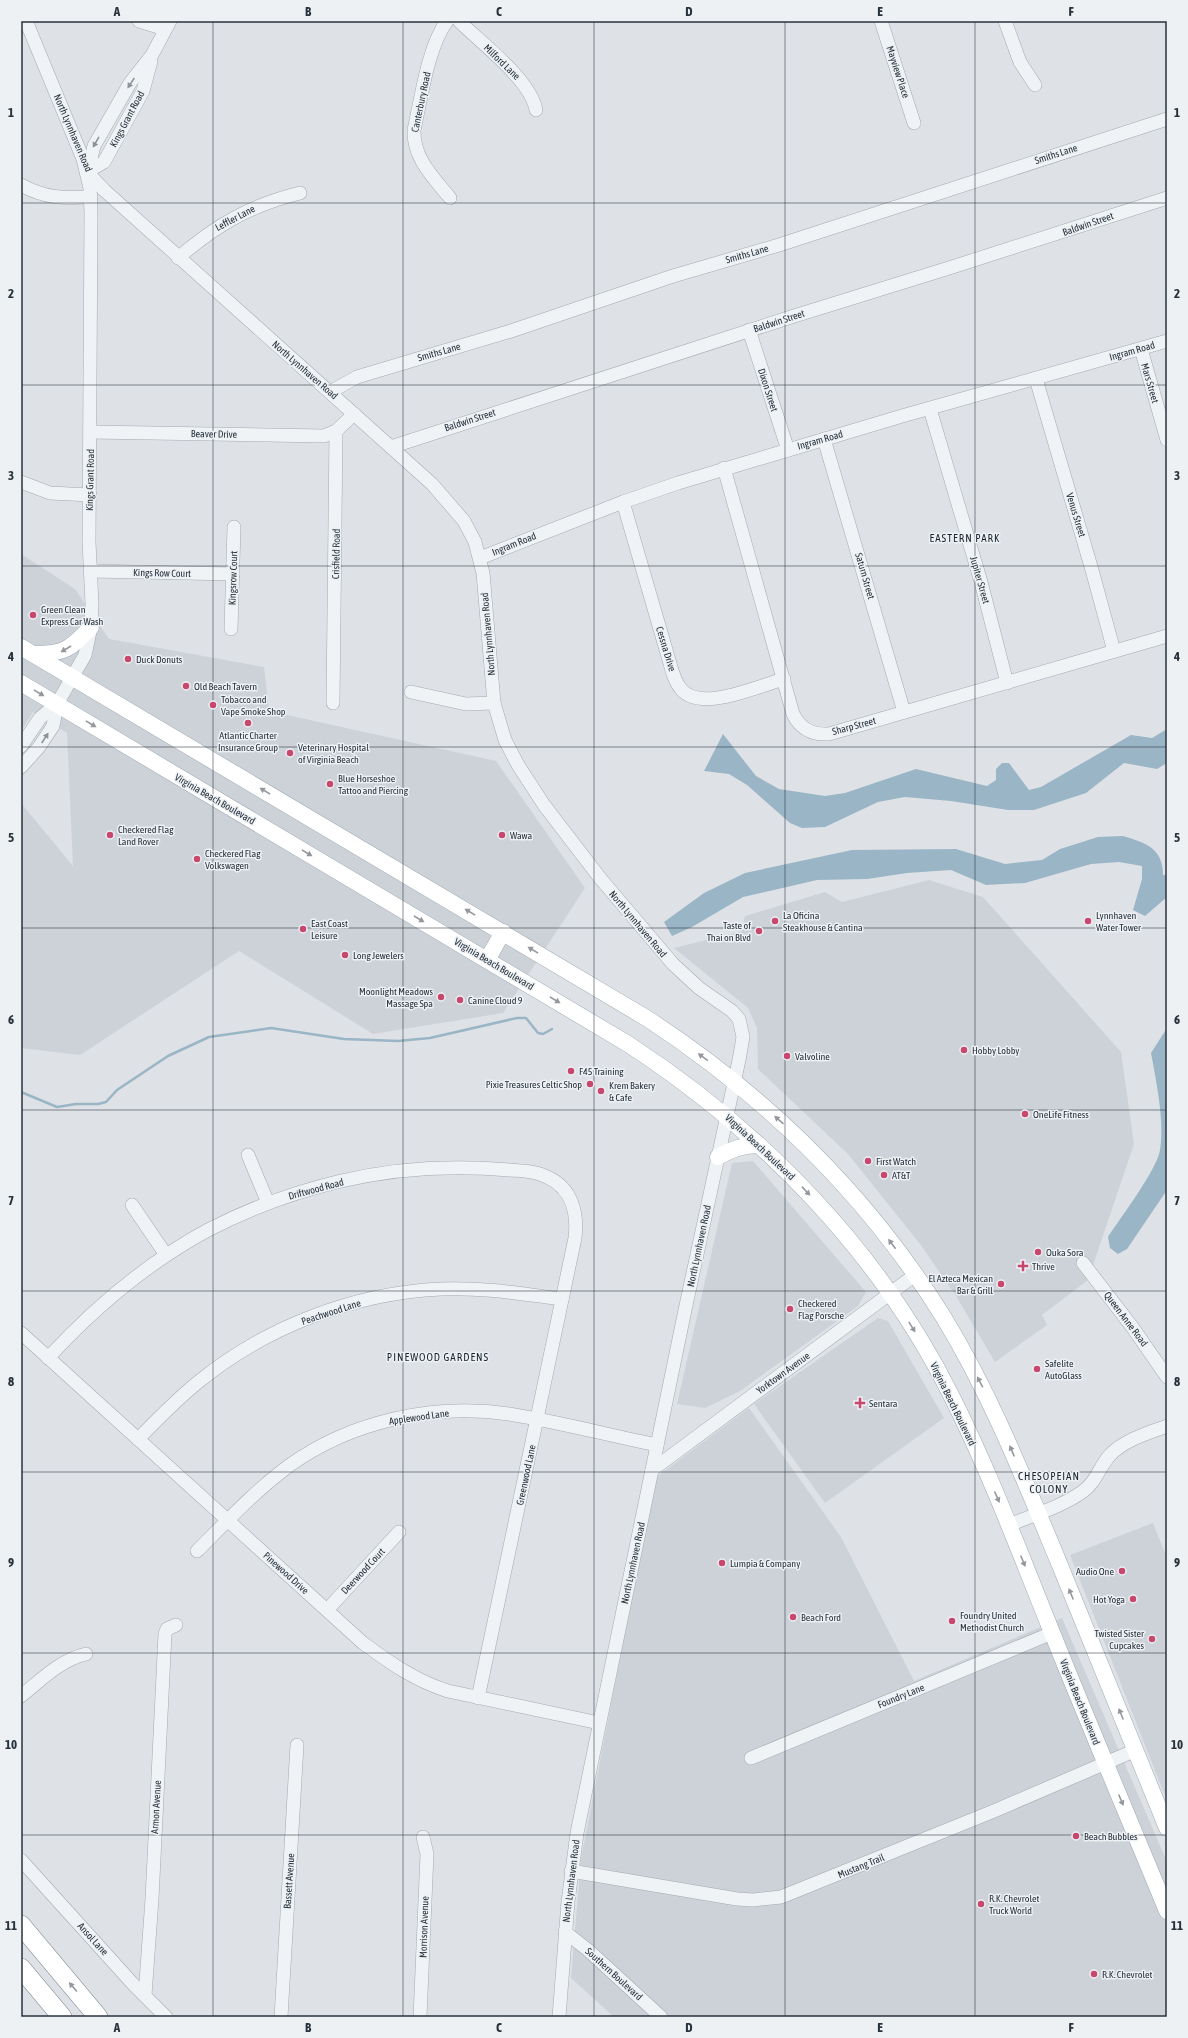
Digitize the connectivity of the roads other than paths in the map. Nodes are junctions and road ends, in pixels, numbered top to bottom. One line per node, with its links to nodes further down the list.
1 (26, 21): 12 (street, North Lynnhaven Road)
2 (139, 21): 7 (street)
3 (447, 21): 16 (street, Canterbury Road)
4 (459, 21): 9 (street, Milford Lane)
5 (881, 21): 11 (street, Mayview Place)
6 (1005, 21): 8 (street)
7 (167, 25): 12 (street, Kings Grant Road)
8 (1035, 85)
9 (536, 110)
10 (1167, 119): 23 (street, Smiths Lane)
11 (914, 123)
12 (87, 172): 15 (street, Kings Grant Road); 18 (street, North Lynnhaven Road)
13 (21, 186): 15 (street)
14 (300, 193): 18 (street, Leffler Lane)
15 (91, 197): 27 (street, Kings Grant Road)
16 (450, 198)
17 (1167, 198): 19 (street, Baldwin Street)
18 (178, 258): 23 (street, North Lynnhaven Road)
19 (749, 330): 30 (street, Baldwin Street); 31 (street, Dixon Street)
20 (1167, 341): 21 (street, Ingram Road)
21 (1141, 349): 22 (street, Ingram Road); 29 (street, Mars Street)
22 (1036, 379): 24 (street, Ingram Road); 44 (street, Venus Street)
23 (330, 392): 25 (street, North Lynnhaven Road)
24 (930, 409): 28 (street, Ingram Road); 48 (street, Jupiter Street)
25 (354, 414): 26 (street); 30 (street, North Lynnhaven Road)
26 (336, 431): 27 (street, Beaver Drive); 50 (street, Crisfield Road)
27 (91, 432): 34 (street, Kings Grant Road)
28 (824, 439): 31 (street, Ingram Road); 53 (street, Saturn Street)
29 (1167, 440)
30 (391, 447): 37 (street, North Lynnhaven Road)
31 (788, 450): 32 (street, Ingram Road)
32 (724, 468): 35 (street, Ingram Road); 46 (street, Sharp Street)
33 (21, 482): 34 (street)
34 (90, 495): 38 (street, Kings Grant Road)
35 (623, 502): 37 (street, Ingram Road); 46 (street, Cessna Drive)
36 (234, 527): 39 (street, Kingsrow Court)
37 (480, 558): 51 (street, North Lynnhaven Road)
38 (91, 571): 39 (street, Kings Row Court); 40 (street, Kings Grant Road)
39 (233, 574): 41 (street, Kingsrow Court)
40 (91, 628): 43 (main road, one-way to 43); 45 (street, Kings Grant Road)
41 (231, 629)
42 (1167, 636): 44 (street, Sharp Street)
43 (27, 650): 45 (main road)
44 (1114, 651): 48 (street, Sharp Street)
45 (73, 677): 52 (street, Kings Grant Road); 56 (main road, one-way to 45)
46 (784, 679): 53 (street, Sharp Street)
47 (21, 683): 52 (main road, Virginia Beach Boulevard, one-way to 52)
48 (1007, 683): 53 (street, Sharp Street)
49 (411, 692): 51 (street)
50 (333, 703)
51 (494, 703): 58 (street, North Lynnhaven Road)
52 (57, 704): 54 (street); 55 (street, Kings Grant Road, one-way to 52); 57 (main road, Virginia Beach Boulevard, one-way to 57)
53 (904, 712)
54 (21, 746)
55 (21, 767)
56 (503, 932): 57 (main road); 58 (main road, one-way to 56)
57 (487, 960): 59 (main road, Virginia Beach Boulevard, one-way to 59)
58 (734, 1081): 59 (street, North Lynnhaven Road); 68 (main road, one-way to 58)
59 (727, 1115): 60 (main road, Virginia Beach Boulevard); 62 (street, North Lynnhaven Road)
60 (759, 1145): 62 (main road); 69 (main road, Virginia Beach Boulevard, one-way to 69)
61 (248, 1155): 63 (street)
62 (718, 1157): 77 (street, North Lynnhaven Road)
63 (268, 1203): 65 (street, Driftwood Road); 66 (street, Driftwood Road)
64 (132, 1205): 66 (street)
65 (572, 1251): 70 (street, Greenwood Lane)
66 (166, 1255): 72 (street, Driftwood Road)
67 (1083, 1263): 73 (street, Queen Anne Road)
68 (916, 1275): 69 (street, Yorktown Avenue); 79 (main road, one-way to 68)
69 (890, 1295): 78 (street, Yorktown Avenue); 81 (main road, Virginia Beach Boulevard, one-way to 81)
70 (562, 1299): 74 (street, Greenwood Lane); 76 (street, Peachwood Lane)
71 (21, 1333): 72 (street, Pinewood Drive)
72 (48, 1358): 76 (street, Pinewood Drive)
73 (1167, 1377)
74 (538, 1420): 77 (street, Applewood Lane); 80 (street, Applewood Lane); 89 (street, Greenwood Lane)
75 (1167, 1426): 79 (street)
76 (138, 1439): 80 (street, Pinewood Drive)
77 (657, 1445): 78 (street, North Lynnhaven Road)
78 (652, 1470): 90 (street, North Lynnhaven Road)
79 (1038, 1513): 81 (street); 92 (main road, one-way to 79)
80 (228, 1520): 83 (street, Applewood Lane); 84 (street, Pinewood Drive)
81 (1009, 1525): 86 (main road, Virginia Beach Boulevard, one-way to 86)
82 (399, 1532): 84 (street, Deerwood Court)
83 (197, 1551)
84 (327, 1610): 89 (street, Pinewood Drive)
85 (176, 1625): 103 (street, Armon Avenue)
86 (1052, 1634): 93 (street, Foundry Lane); 94 (main road, Virginia Beach Boulevard)
87 (86, 1654): 88 (street)
88 (21, 1696)
89 (478, 1698): 90 (street, Pinewood Drive)
90 (600, 1723): 98 (street, North Lynnhaven Road)
91 (298, 1745): 107 (street, Bassett Avenue)
92 (1136, 1750): 94 (street, Mustang Trail); 95 (main road)
93 (751, 1758)
94 (1106, 1764): 98 (street, Mustang Trail); 99 (main road, Virginia Beach Boulevard, one-way to 99)
95 (1167, 1828)
96 (423, 1837): 108 (street, Morrison Avenue)
97 (21, 1860): 103 (street, Ansol Lane)
98 (571, 1871): 101 (street, North Lynnhaven Road)
99 (1167, 1911)
100 (21, 1925): 105 (highway, one-way to 100)
101 (565, 1932): 109 (street, North Lynnhaven Road); 110 (street, Southern Boulevard)
102 (21, 1968): 104 (highway)
103 (145, 1995): 106 (street, Ansol Lane)
104 (62, 2017)
105 (98, 2017)
106 (166, 2017)
107 (280, 2017)
108 (420, 2017)
109 (559, 2017)
110 (661, 2017)

